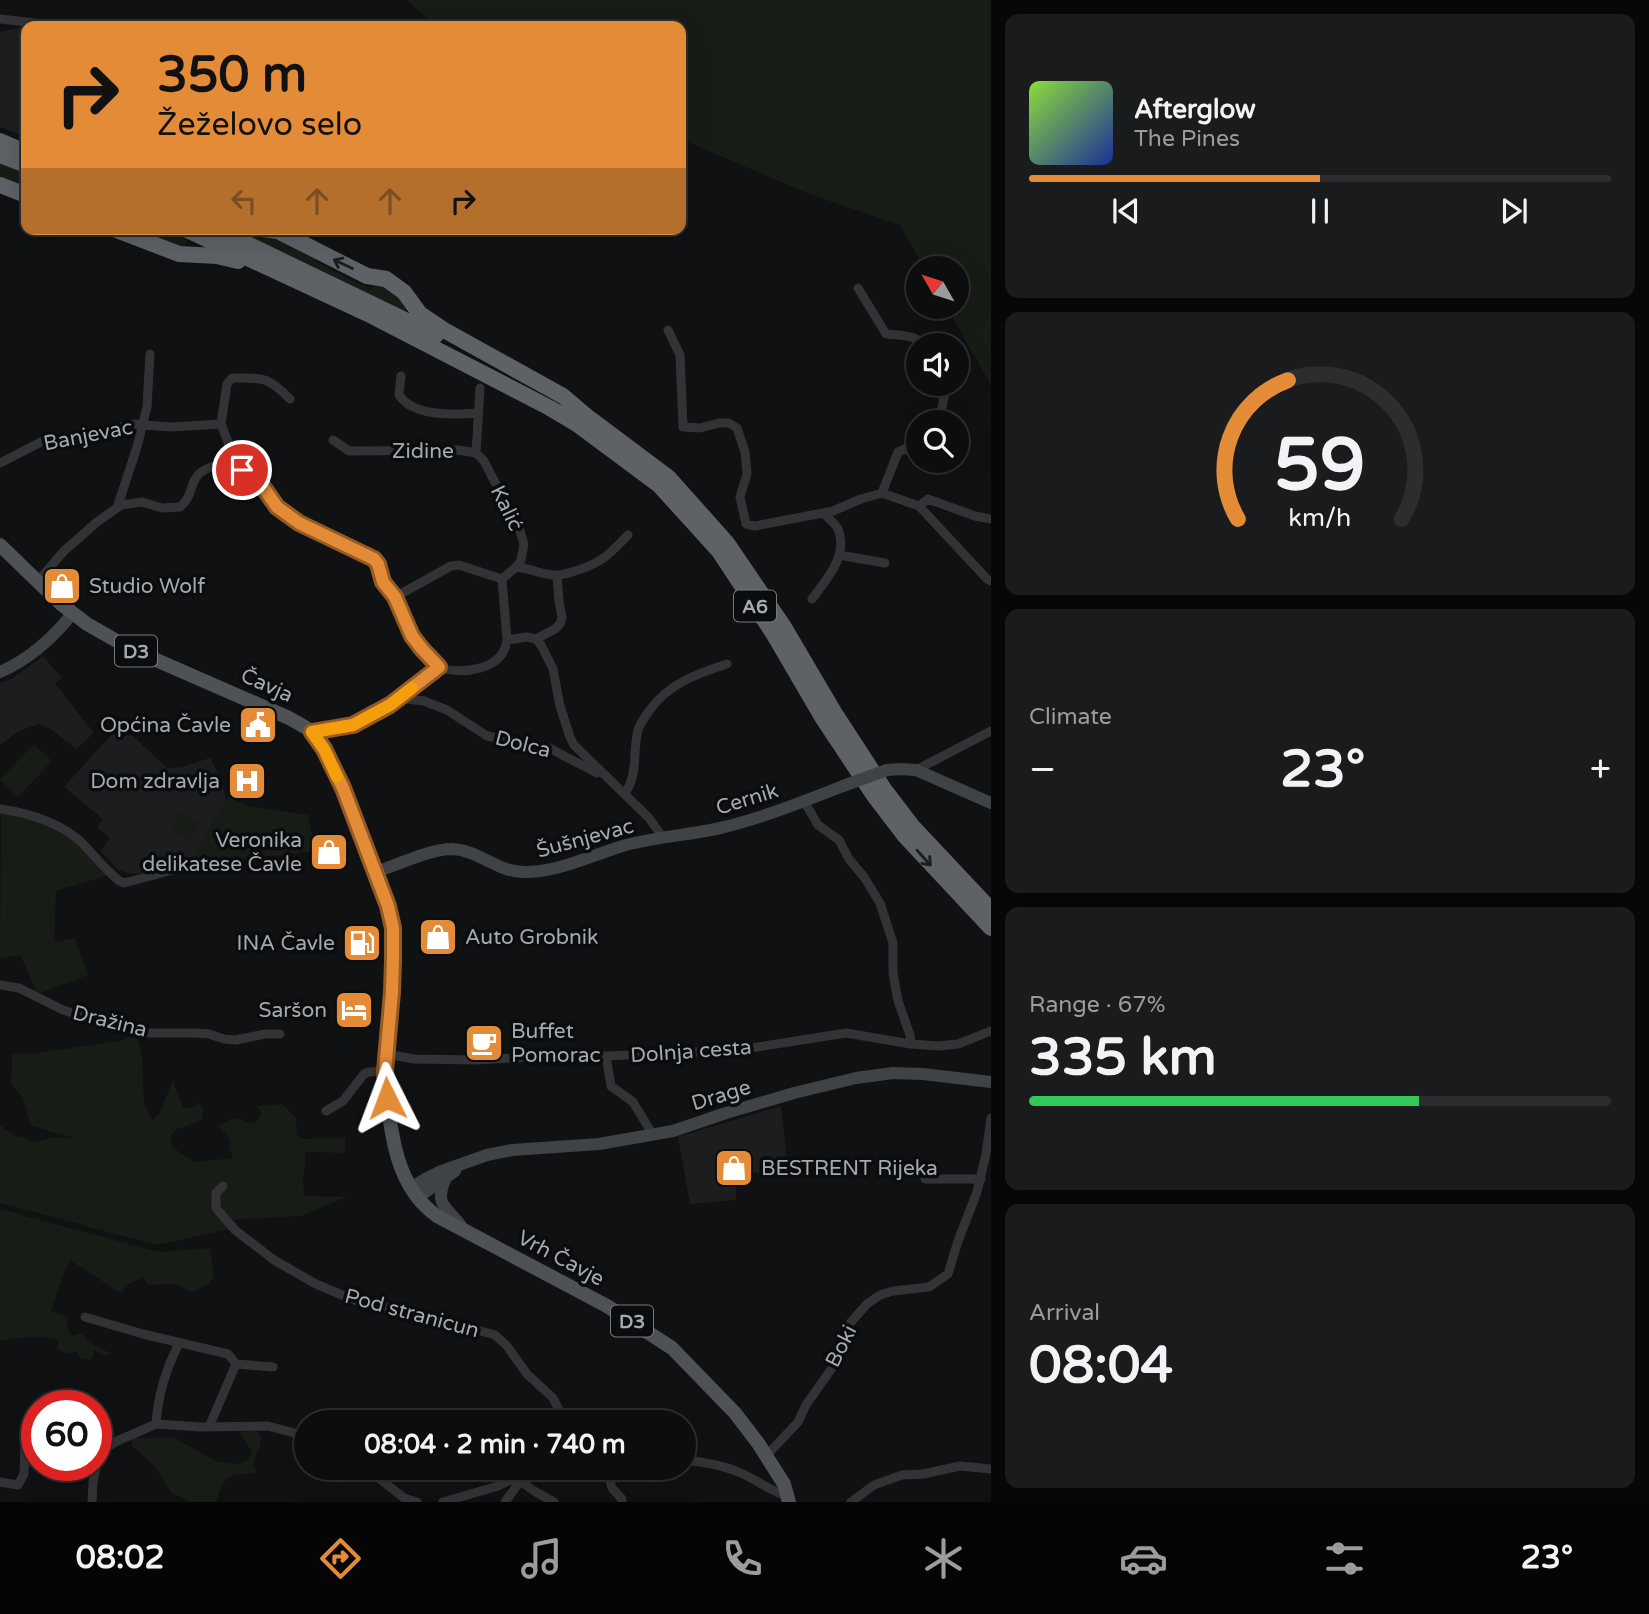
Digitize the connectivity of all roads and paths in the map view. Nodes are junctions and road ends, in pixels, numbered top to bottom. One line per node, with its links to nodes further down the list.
1 (0, 19): 2 (street)
2 (21, 21)
3 (0, 141): 4 (highway)
4 (21, 150)
5 (0, 155): 6 (highway)
6 (21, 163)
7 (0, 185): 8 (highway)
8 (21, 193)
9 (130, 235): 17 (highway)
10 (198, 235): 17 (highway, A6)
11 (227, 235): 22 (highway, A6)
12 (286, 235): 22 (highway, one-way to 12)
13 (858, 288): 15 (street)
14 (668, 330): 33 (street)
15 (906, 336)
16 (150, 354): 24 (street)
17 (450, 356): 65 (highway, A6, one-way to 65)
18 (401, 376): 21 (street, Zidine)
19 (480, 388): 21 (street, Zidine)
20 (290, 399): 23 (street)
21 (478, 413): 27 (street, Zidine)
22 (589, 418): 64 (highway, A6)
23 (221, 424): 24 (street, Banjevac); 29 (street)
24 (142, 425): 28 (street, Banjevac); 32 (street)
25 (334, 440): 27 (street, Zidine)
26 (906, 449): 30 (street)
27 (476, 453): 39 (street, Kalić)
28 (0, 463)
29 (229, 464): 32 (street); 44 (street)
30 (882, 493): 31 (street); 33 (street)
31 (919, 506): 34 (street); 43 (street)
32 (117, 508): 42 (street)
33 (824, 513): 37 (street)
34 (991, 519)
35 (628, 535): 40 (street)
36 (0, 545): 42 (main road, D3)
37 (839, 555): 38 (street); 45 (street)
38 (885, 563)
39 (516, 567): 40 (street); 41 (street)
40 (557, 576): 47 (street)
41 (502, 579): 44 (street); 48 (street)
42 (38, 581): 46 (main road, Čavja / D3)
43 (991, 581)
44 (395, 597): 50 (street)
45 (812, 599)
46 (72, 614): 51 (main road); 54 (main road, Čavja / D3)
47 (536, 639): 48 (street); 56 (street)
48 (507, 640): 50 (street)
49 (727, 664): 57 (street)
50 (439, 667): 52 (street)
51 (0, 672)
52 (398, 698): 54 (street); 56 (street, Dolca)
53 (991, 731): 55 (street)
54 (312, 732): 62 (main road, Čavja / D3)
55 (916, 770): 58 (main road, Cernik, bridge); 59 (main road)
56 (609, 779): 57 (street)
57 (625, 794): 61 (street)
58 (804, 802): 61 (main road, Cernik); 69 (street)
59 (991, 803)
60 (0, 809): 63 (street)
61 (660, 838): 62 (main road, Šušnjevac)
62 (374, 867): 70 (main road, Čavja / D3)
63 (208, 869)
64 (991, 910)
65 (991, 928)
66 (0, 985): 68 (street, Dražina)
67 (991, 1031): 69 (street, Dolnja cesta)
68 (280, 1034)
69 (911, 1044): 71 (street, Dolnja cesta)
70 (386, 1054): 71 (street, Dolnja cesta); 72 (main road, Čavja / D3)
71 (606, 1056): 76 (street)
72 (385, 1071): 74 (street); 82 (main road, Čavja / D3)
73 (989, 1080): 76 (main road, Drage)
74 (326, 1111)
75 (991, 1118): 80 (street, Boki)
76 (653, 1135): 77 (main road, Drage)
77 (471, 1161): 78 (main road, Drage); 82 (main road, Drage)
78 (447, 1177): 82 (main road, Drage); 83 (main road)
79 (925, 1179): 80 (street)
80 (981, 1179): 93 (street, Boki)
81 (223, 1186): 88 (street, Pod stranicun)
82 (412, 1190): 83 (main road, Vrh Čavje / D3)
83 (464, 1231): 93 (main road, Vrh Čavje / D3)
84 (85, 1317): 85 (street)
85 (178, 1343): 86 (street); 89 (street)
86 (236, 1364): 87 (street); 90 (street)
87 (273, 1367)
88 (558, 1410)
89 (156, 1424): 90 (street); 92 (street)
90 (209, 1427): 91 (street)
91 (294, 1433)
92 (112, 1443)
93 (766, 1455): 104 (main road, Vrh Čavje / D3)
94 (696, 1461): 104 (street)
95 (991, 1469): 111 (street)
96 (21, 1480): 103 (street)
97 (381, 1480): 106 (street)
98 (515, 1480): 107 (street)
99 (517, 1480): 108 (street)
100 (519, 1480): 109 (street)
101 (610, 1480): 110 (street)
102 (93, 1481): 105 (street)
103 (0, 1482)
104 (788, 1499)
105 (92, 1502)
106 (417, 1502)
107 (443, 1502)
108 (505, 1502)
109 (554, 1502)
110 (622, 1502)
111 (850, 1502)

